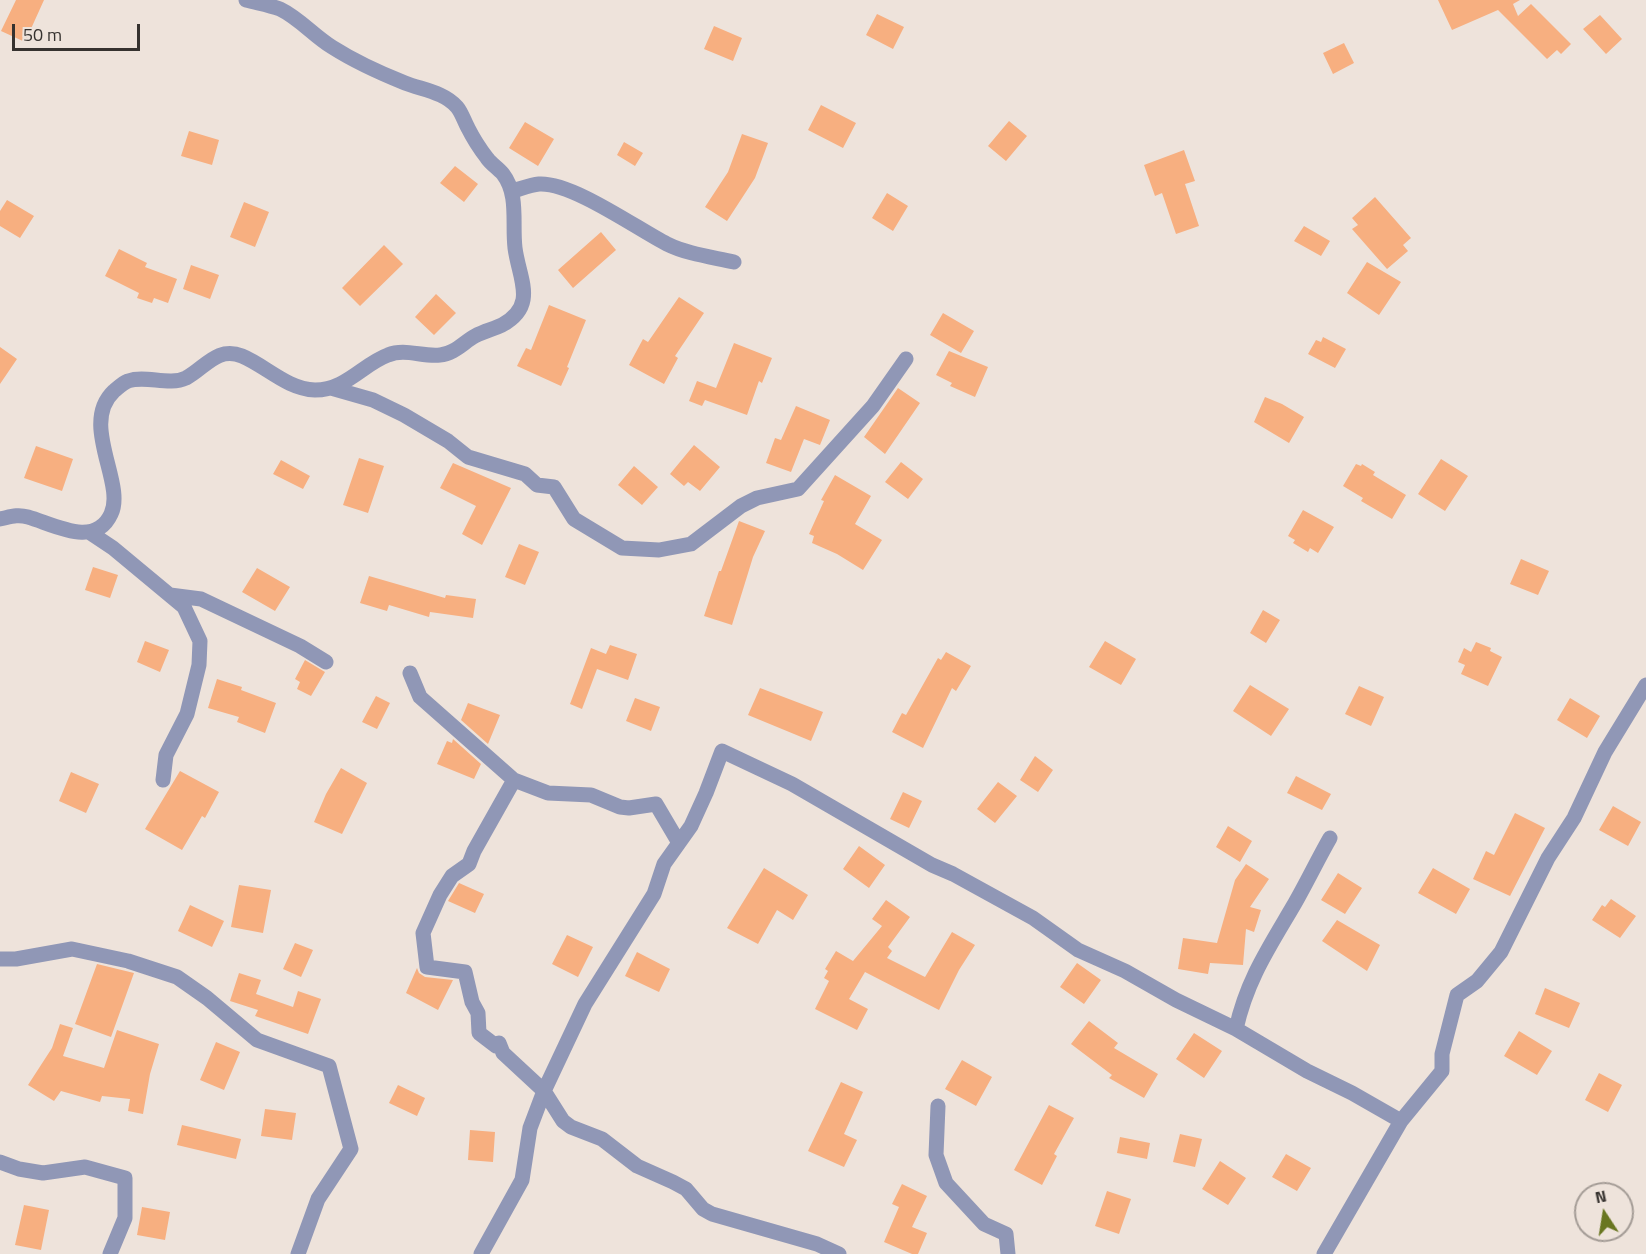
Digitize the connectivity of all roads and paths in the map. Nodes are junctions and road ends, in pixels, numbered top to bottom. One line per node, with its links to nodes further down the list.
1 (246, 0): 2 (street)
2 (512, 191): 3 (street); 5 (street)
3 (734, 262)
4 (906, 359): 7 (street)
5 (360, 372): 6 (street); 7 (street)
6 (331, 388): 7 (street); 9 (street)
7 (373, 400)
8 (0, 519): 9 (street)
9 (89, 532): 10 (street)
10 (170, 595): 11 (street); 14 (street)
11 (326, 662)
12 (410, 673): 15 (street)
13 (1646, 686): 22 (street)
14 (164, 780)
15 (514, 780): 17 (street); 20 (street)
16 (1330, 837): 19 (street)
17 (679, 843): 19 (street); 20 (street)
18 (0, 959): 25 (street)
19 (1236, 1029): 22 (street)
20 (544, 1091): 26 (street); 27 (street)
21 (938, 1106): 28 (street)
22 (1401, 1121): 29 (street)
23 (0, 1162): 24 (street)
24 (110, 1254)
25 (298, 1254)
26 (481, 1254)
27 (838, 1254)
28 (1008, 1254)
29 (1324, 1254)

